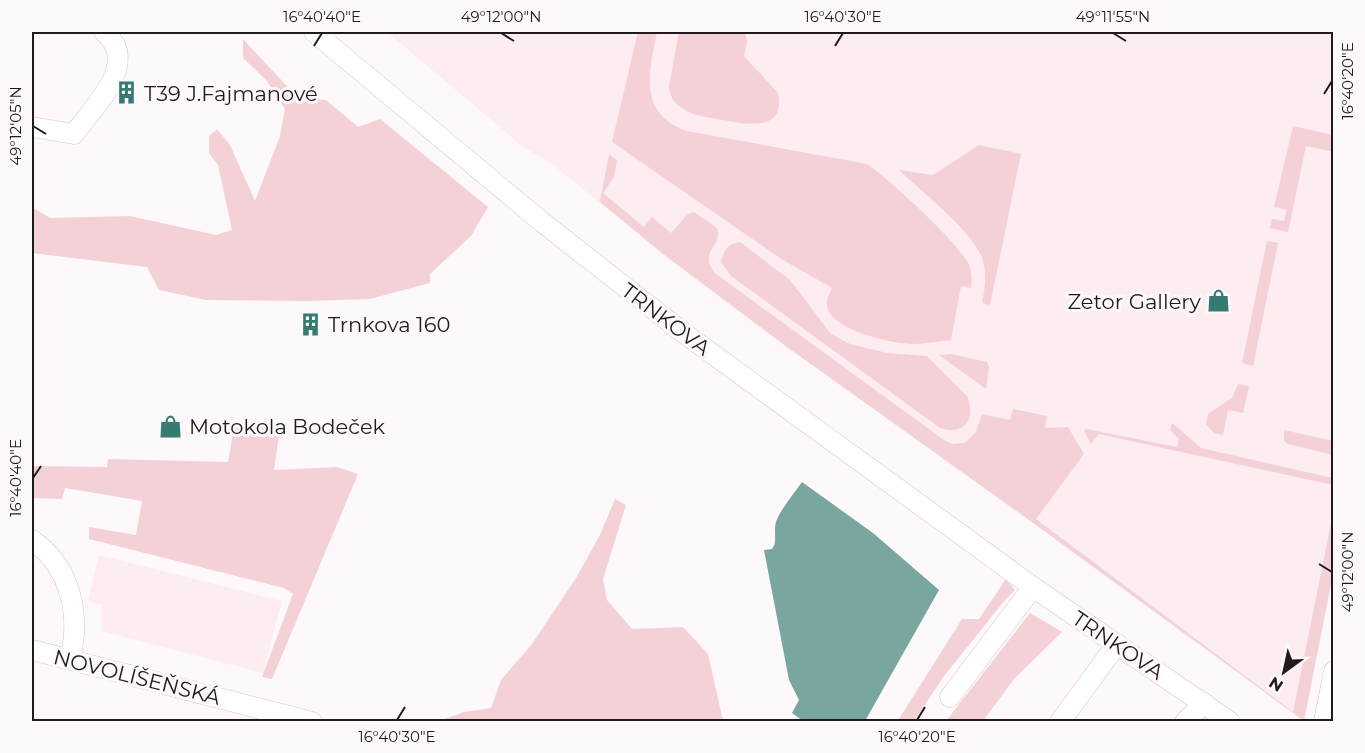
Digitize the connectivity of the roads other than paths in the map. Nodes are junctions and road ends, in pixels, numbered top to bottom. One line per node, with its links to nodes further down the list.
1 (104, 32): 3 (street)
2 (314, 32): 5 (street, TRNKOVA)
3 (32, 127)
4 (32, 540): 8 (street)
5 (1033, 587): 6 (street, TRNKOVA); 10 (street)
6 (1117, 644): 11 (street, TRNKOVA); 13 (street)
7 (32, 650): 8 (street, NOVOLÍŠEŇSKÁ)
8 (70, 659): 12 (street, NOVOLÍŠEŇSKÁ)
9 (1334, 671): 16 (street)
10 (950, 697)
11 (1204, 703): 14 (street); 15 (street, TRNKOVA)
12 (312, 722)
13 (1060, 722)
14 (1185, 722)
15 (1230, 722)
16 (1324, 722)

